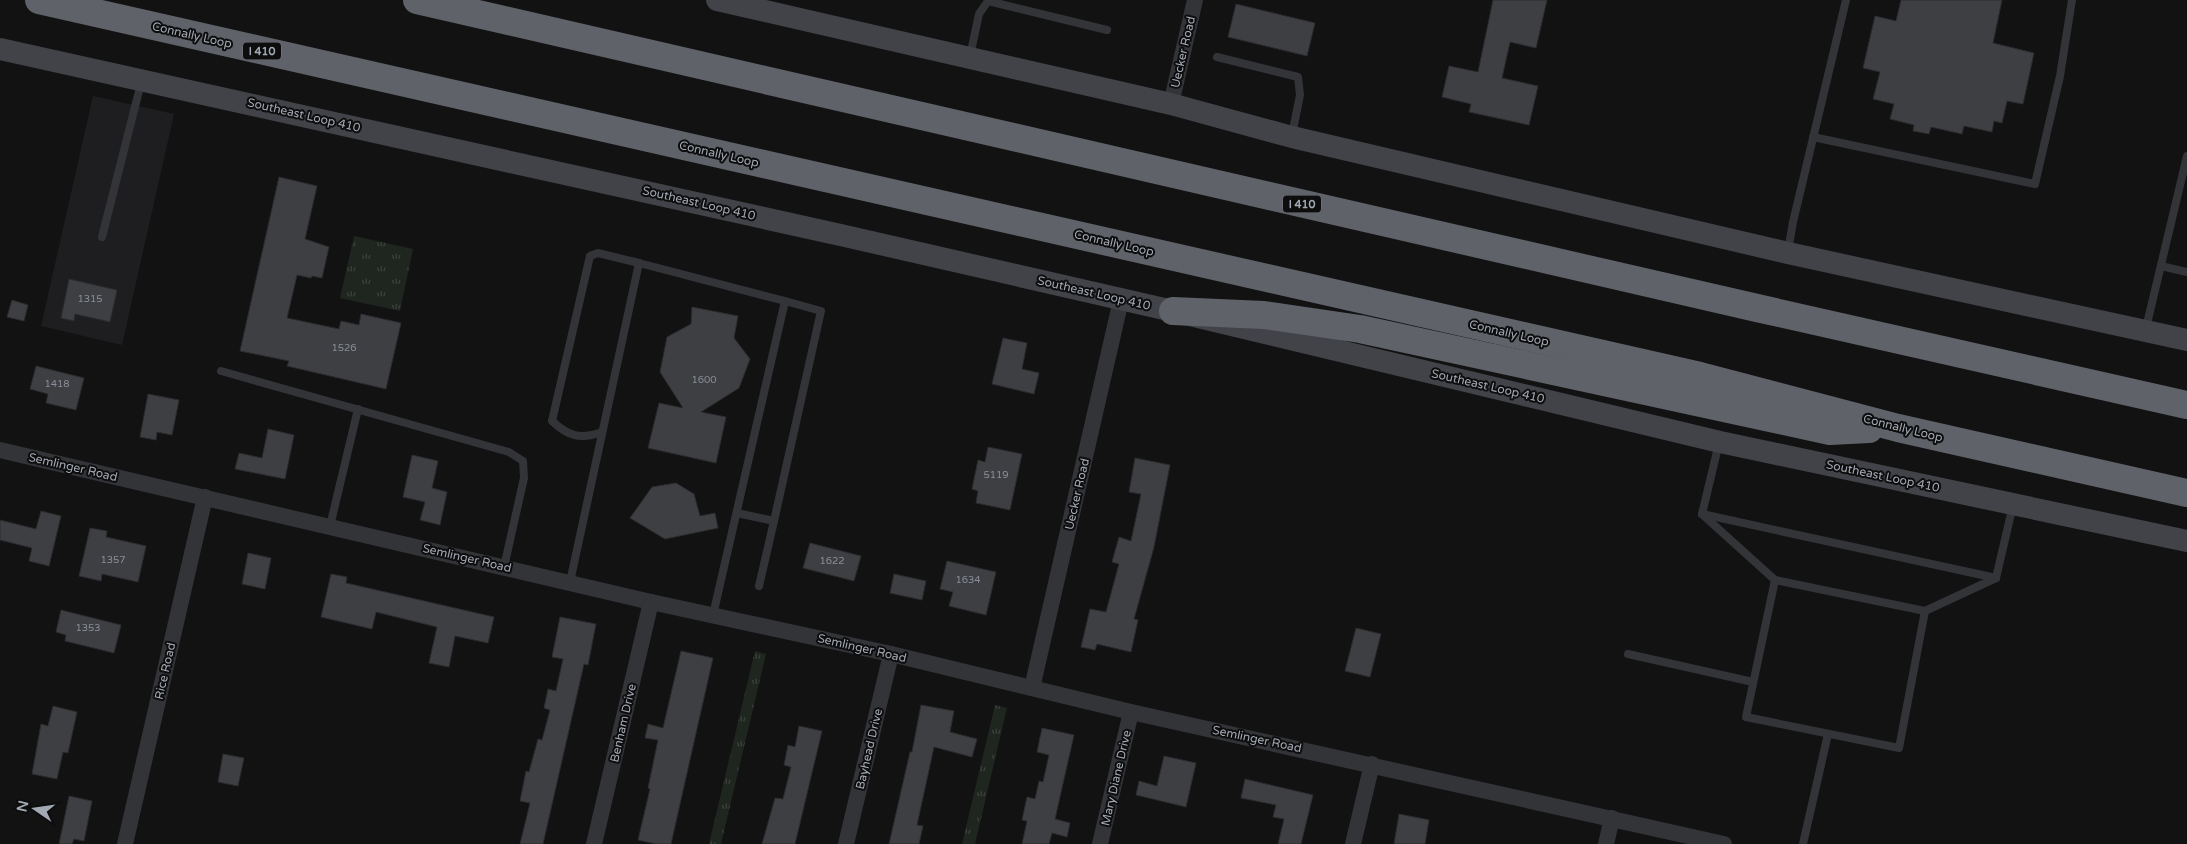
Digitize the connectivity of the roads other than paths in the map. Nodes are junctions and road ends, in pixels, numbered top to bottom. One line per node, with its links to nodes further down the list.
1 (39, 0): 29 (highway, Connally Loop / I 410)
2 (417, 0): 27 (highway, I 410)
3 (717, 0): 10 (main road)
4 (1195, 0): 12 (street, Uecker Road)
5 (1846, 0): 14 (lane)
6 (2072, 0): 14 (lane)
7 (1107, 30): 10 (lane)
8 (0, 49): 11 (main road, Southeast Loop 410)
9 (1217, 57): 13 (lane)
10 (970, 58): 12 (main road)
11 (143, 79): 16 (lane); 21 (main road, Southeast Loop 410)
12 (1170, 104): 13 (main road)
13 (1292, 137): 17 (main road)
14 (1813, 137): 17 (lane)
15 (2187, 156): 19 (lane)
16 (102, 237)
17 (1788, 253): 24 (main road)
18 (639, 263): 22 (lane); 30 (lane); 30 (lane)
19 (2161, 266): 20 (lane); 24 (lane)
20 (2187, 272)
21 (1122, 300): 23 (main road, Southeast Loop 410); 52 (street, Uecker Road)
22 (785, 301): 36 (lane); 38 (lane)
23 (1173, 311): 29 (highway); 31 (main road, Southeast Loop 410)
24 (2145, 330): 25 (main road)
25 (2187, 340)
26 (221, 371): 28 (lane)
27 (2187, 405)
28 (358, 409): 39 (lane); 41 (lane)
29 (1898, 428): 33 (highway, Connally Loop / I 410)
30 (602, 432): 44 (lane)
31 (1720, 442): 35 (main road, Southeast Loop 410); 37 (lane)
32 (0, 450): 34 (street, Semlinger Road)
33 (2187, 493)
34 (205, 497): 39 (street, Semlinger Road); 57 (street, Rice Road)
35 (2013, 503): 40 (main road, Southeast Loop 410); 42 (lane)
36 (737, 513): 38 (lane); 48 (lane)
37 (1702, 514): 42 (lane); 43 (lane)
38 (774, 521): 45 (lane)
39 (330, 526): 41 (street, Semlinger Road)
40 (2187, 540)
41 (504, 567): 44 (street, Semlinger Road)
42 (1996, 578): 47 (lane)
43 (1775, 580): 47 (lane); 51 (lane)
44 (570, 582): 46 (street, Semlinger Road)
45 (759, 586)
46 (651, 602): 48 (street, Semlinger Road); 58 (street, Benham Drive)
47 (1926, 611): 54 (lane)
48 (713, 616): 49 (street, Semlinger Road)
49 (891, 654): 52 (street, Semlinger Road); 59 (street, Bayhead Drive)
50 (1628, 654): 51 (lane)
51 (1753, 682): 54 (lane)
52 (1032, 688): 53 (street, Semlinger Road)
53 (1131, 712): 55 (street, Semlinger Road); 60 (street, Mary Diane Drive)
54 (1828, 734): 64 (lane)
55 (1372, 764): 56 (street, Semlinger Road); 61 (street)
56 (1612, 818): 62 (street); 63 (street, Semlinger Road)
57 (125, 844)
58 (594, 844)
59 (846, 844)
60 (1100, 844)
61 (1353, 844)
62 (1606, 844)
63 (1724, 844)
64 (1803, 844)

